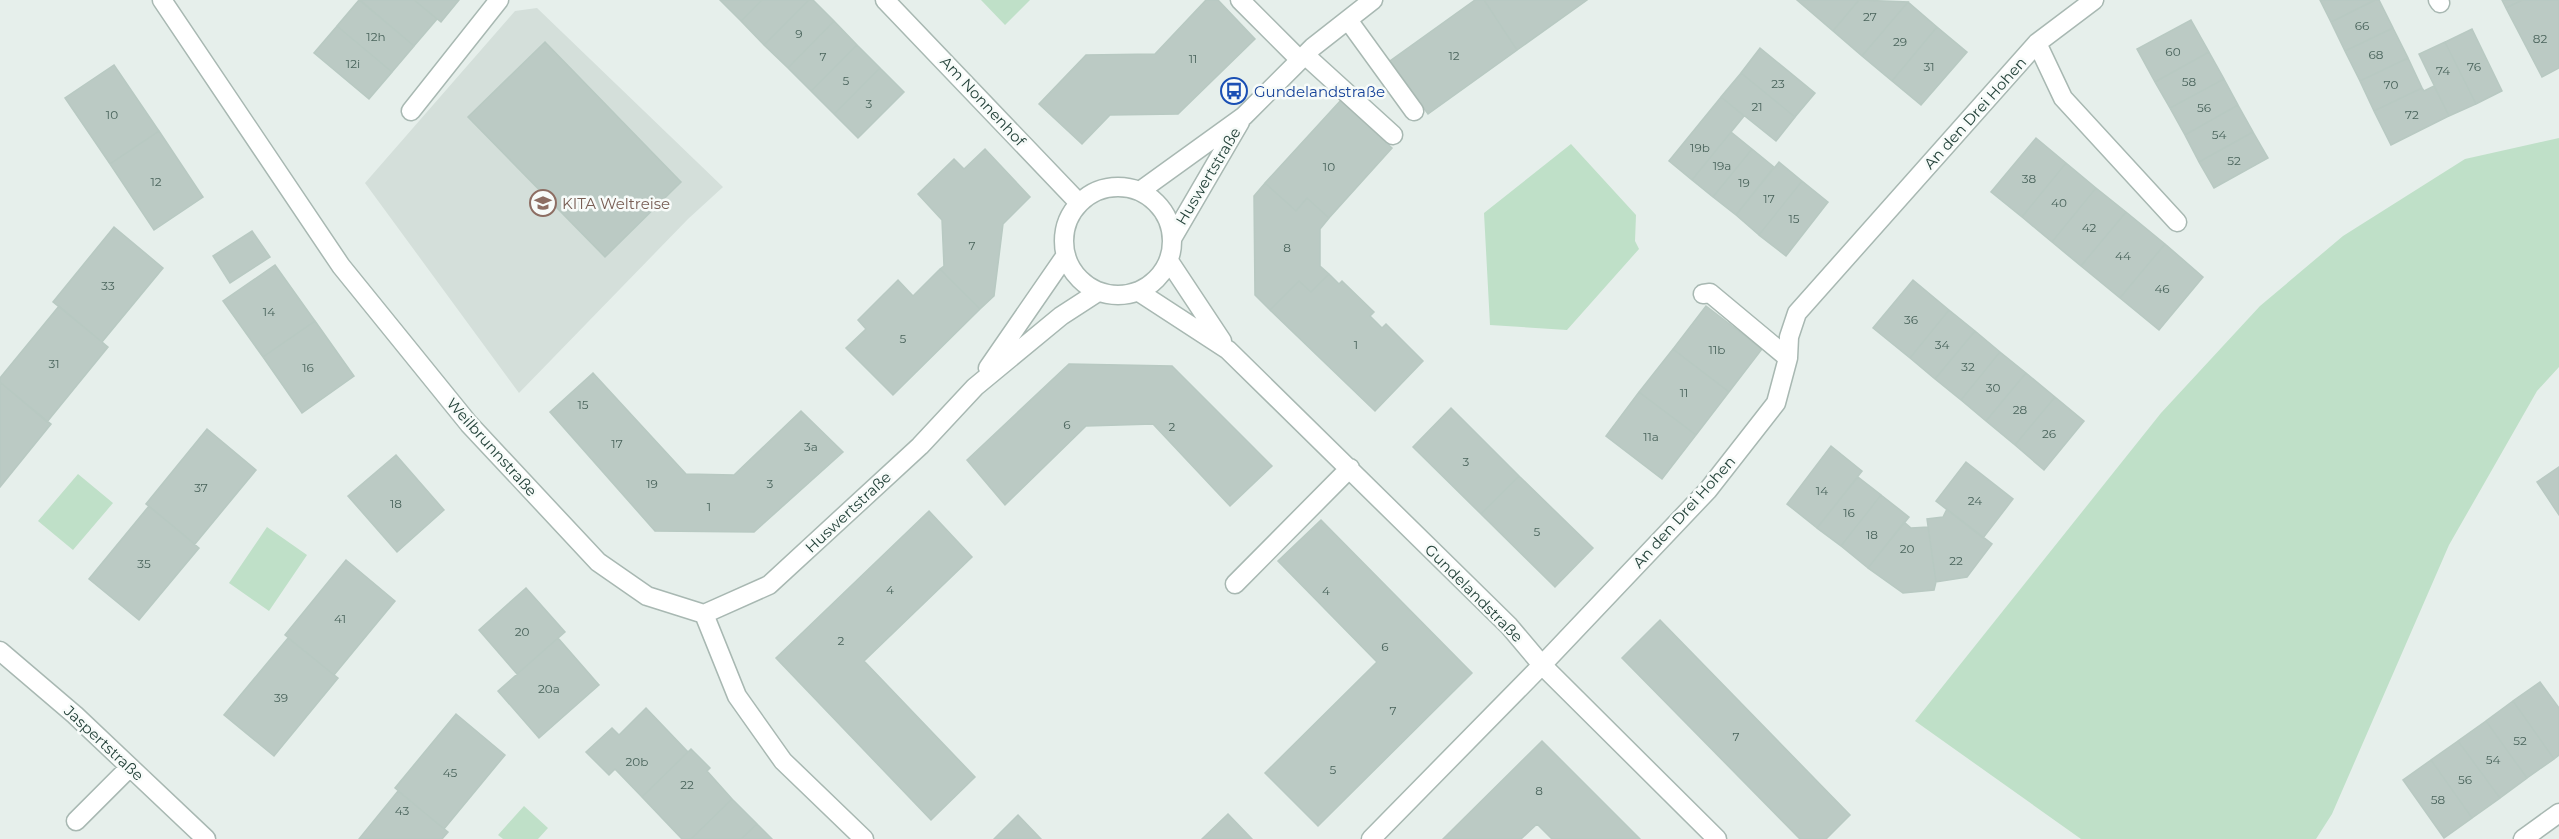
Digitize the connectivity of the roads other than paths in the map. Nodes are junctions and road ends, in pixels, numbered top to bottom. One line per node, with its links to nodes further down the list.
1 (162, 0): 28 (street, Weilbrunnstraße)
2 (499, 0): 10 (street)
3 (885, 0): 15 (street, Am Nonnenhof)
4 (1240, 0): 9 (street)
5 (1373, 0): 7 (street, Huswertstraße)
6 (2094, 0): 8 (street, An den Drei Hohen)
7 (1348, 20): 9 (street, Huswertstraße); 11 (street)
8 (2037, 43): 16 (street); 24 (street, An den Drei Hohen)
9 (1303, 57): 12 (street, Huswertstraße); 13 (street)
10 (411, 111)
11 (1414, 111)
12 (1244, 116): 14 (street, Huswertstraße); 17 (street, Huswertstraße)
13 (1393, 135)
14 (1140, 191): 15 (street); 17 (street)
15 (1079, 203): 18 (street)
16 (2177, 222)
17 (1173, 237): 19 (street)
18 (1066, 255): 21 (street); 25 (street, Huswertstraße)
19 (1169, 261): 20 (street); 23 (street, Gundelandstraße)
20 (1139, 291): 21 (street); 23 (street, Gundelandstraße)
21 (1098, 292): 25 (street, Huswertstraße)
22 (1703, 294): 24 (street)
23 (1228, 350): 26 (street, Gundelandstraße)
24 (1788, 358): 30 (street, An den Drei Hohen)
25 (975, 387): 28 (street, Huswertstraße)
26 (1350, 468): 27 (street); 30 (street, Gundelandstraße)
27 (1235, 584)
28 (704, 614): 35 (street)
29 (0, 651): 31 (street, Jaspertstraße)
30 (1542, 665): 36 (street, An den Drei Hohen); 37 (street, Gundelandstraße)
31 (130, 767): 33 (street); 34 (street, Jaspertstraße)
32 (2559, 813): 38 (street)
33 (76, 821)
34 (206, 839)
35 (864, 839)
36 (1371, 839)
37 (1717, 839)
38 (2523, 839)

